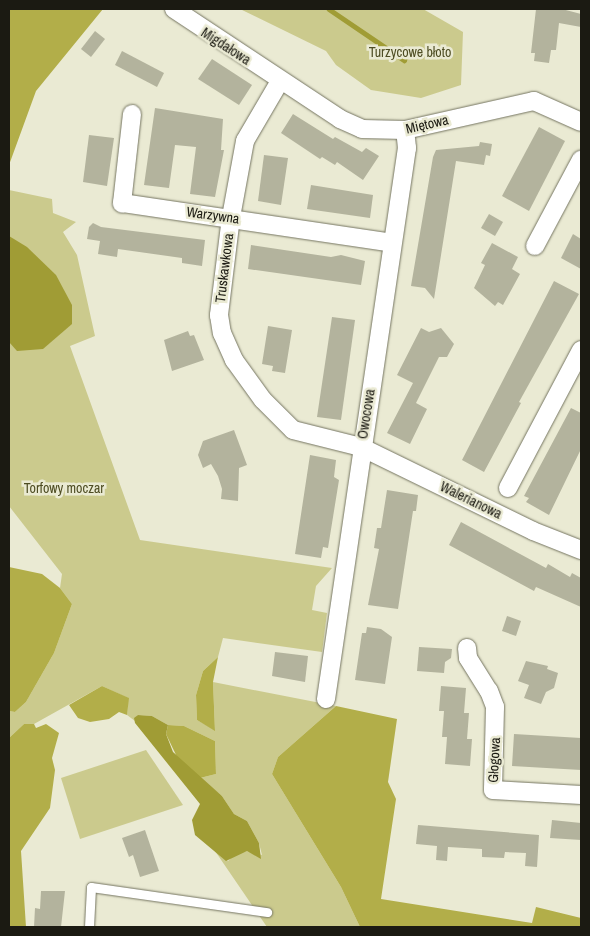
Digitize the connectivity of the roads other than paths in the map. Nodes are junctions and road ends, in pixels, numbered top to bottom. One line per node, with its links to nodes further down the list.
1 (174, 9): 2 (street, Migdałowa)
2 (280, 81): 5 (street, Miętowa); 7 (street, Truskawkowa)
3 (132, 114): 7 (street, Warzywna)
4 (581, 122): 5 (street, Miętowa)
5 (404, 130): 8 (street, Owocowa)
6 (581, 160): 9 (street)
7 (231, 217): 8 (street, Warzywna); 11 (street, Truskawkowa)
8 (392, 242): 11 (street, Owocowa)
9 (535, 246)
10 (581, 350): 12 (street, Walerianowa)
11 (361, 447): 13 (street, Walerianowa); 15 (street, Owocowa)
12 (508, 488)
13 (581, 550)
14 (467, 648): 16 (street, Głogowa)
15 (326, 699)
16 (581, 796)
17 (267, 912): 18 (lane)
18 (89, 927)

